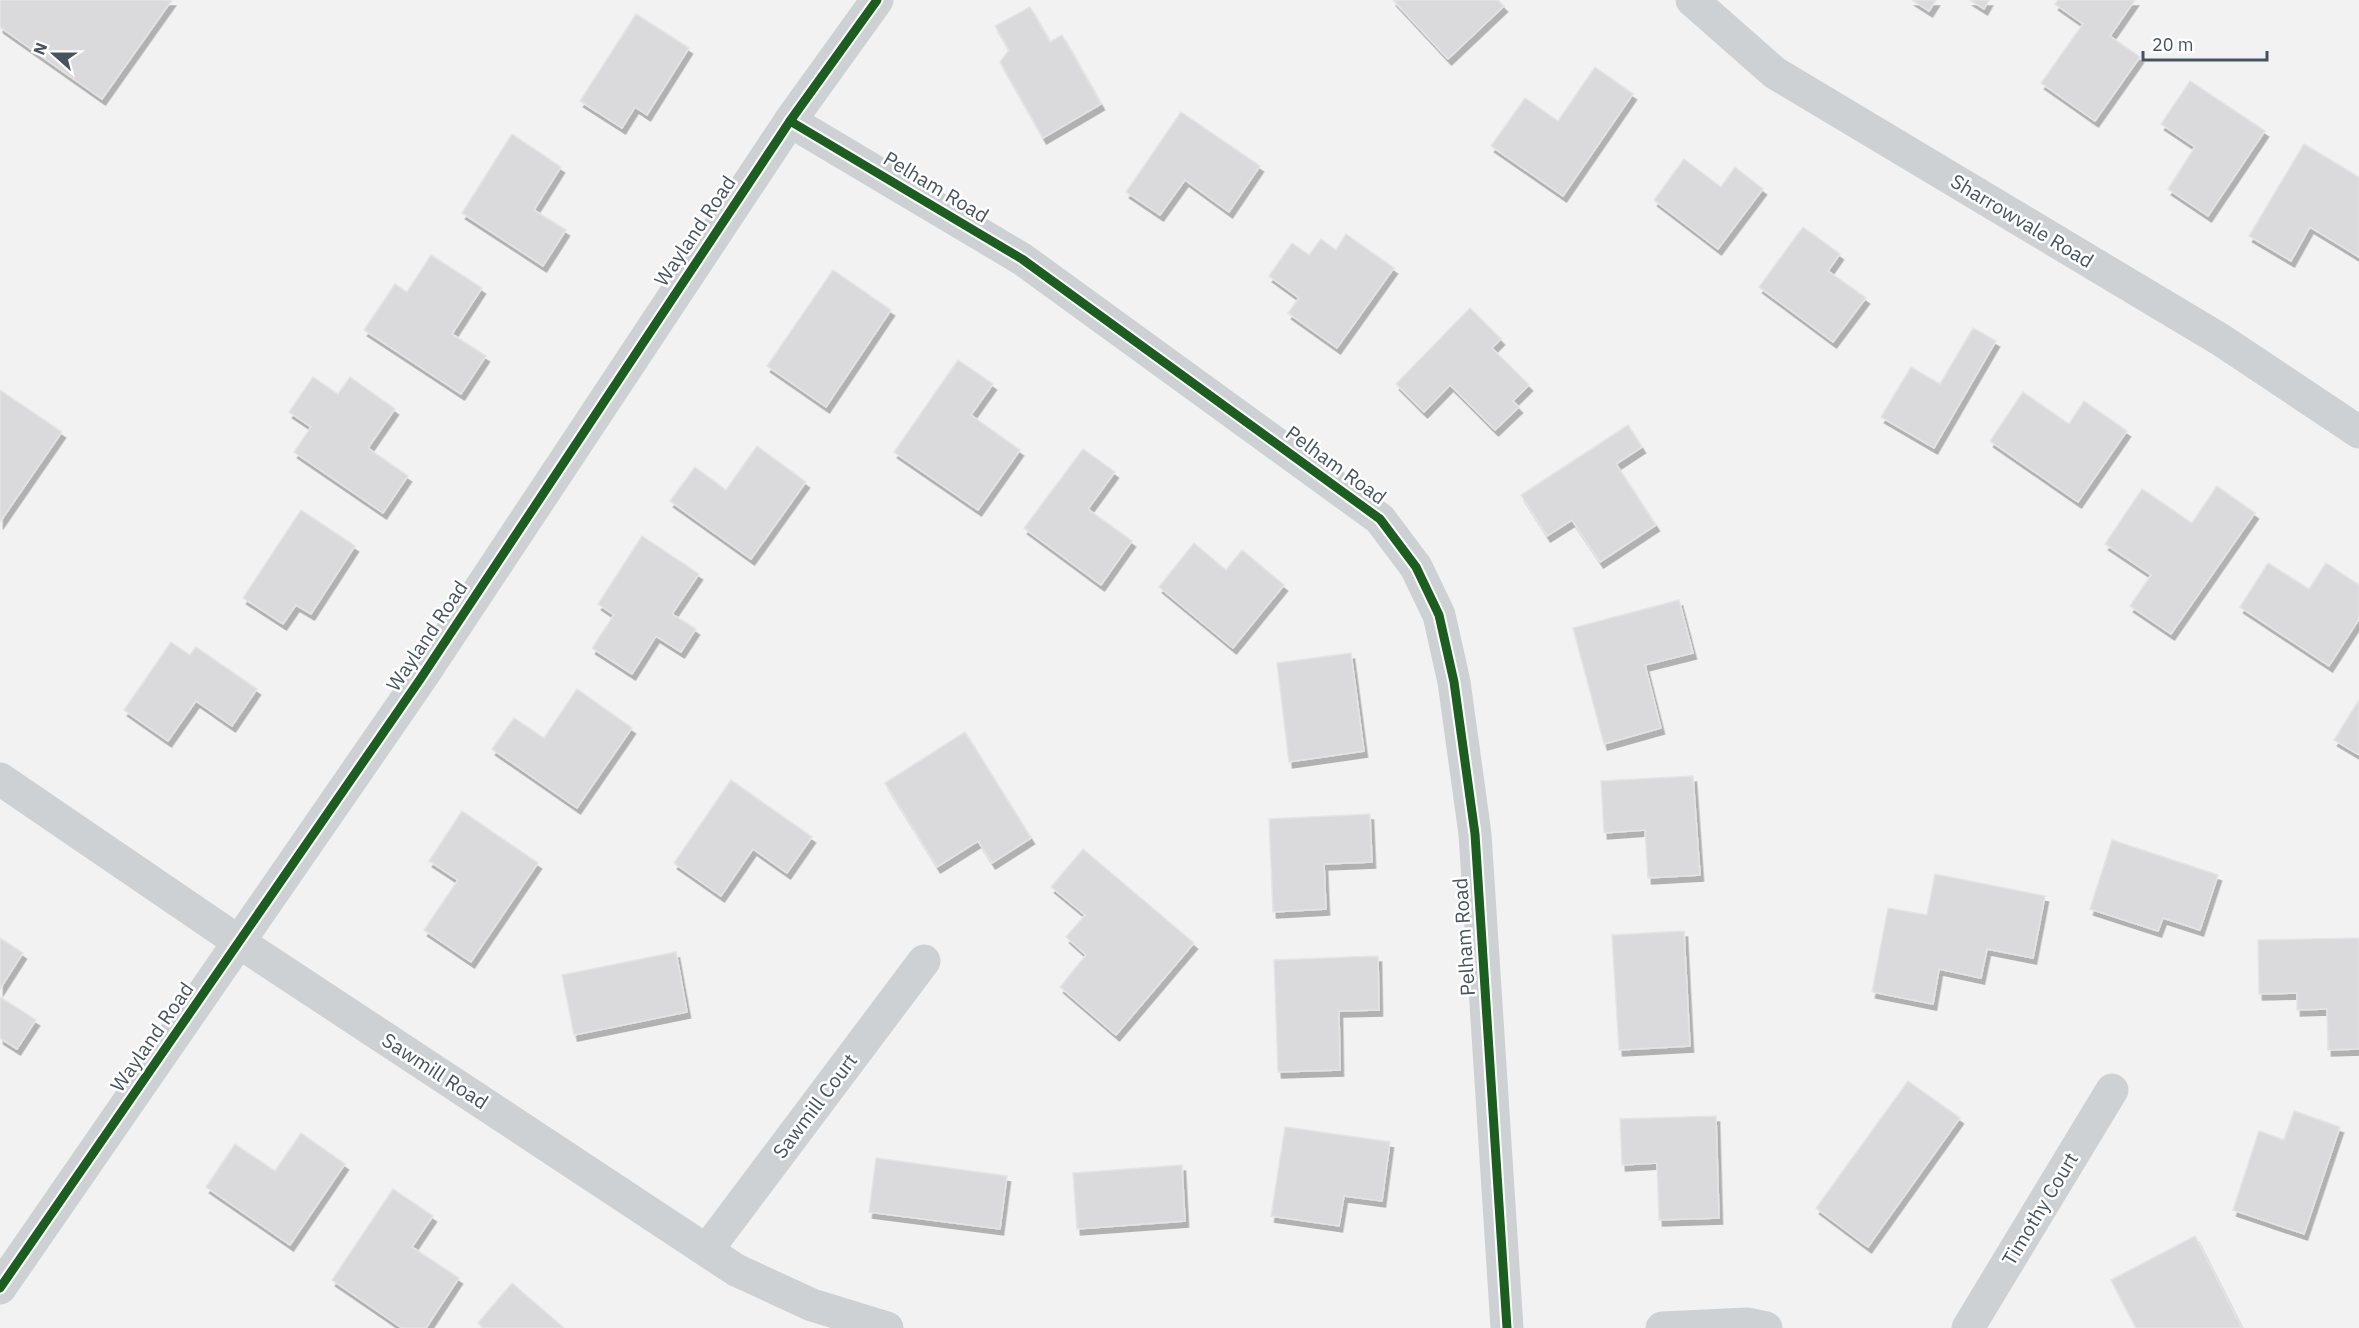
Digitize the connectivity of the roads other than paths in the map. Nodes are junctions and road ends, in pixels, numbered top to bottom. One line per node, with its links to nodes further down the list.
1 (878, 0): 3 (street, Wayland Road)
2 (1692, 0): 4 (street, Sharrowvale Road)
3 (790, 121): 6 (street, Wayland Road); 12 (street, Pelham Road)
4 (2359, 432)
5 (0, 779): 6 (street, Sawmill Road)
6 (239, 942): 9 (street, Sawmill Road); 10 (street, Wayland Road)
7 (924, 961): 9 (street, Sawmill Court)
8 (2112, 1090): 15 (street, Timothy Court)
9 (707, 1250): 11 (street, Sawmill Road)
10 (0, 1288)
11 (887, 1328)
12 (1507, 1328)
13 (1662, 1328): 14 (street)
14 (1766, 1328)
15 (1968, 1328)

